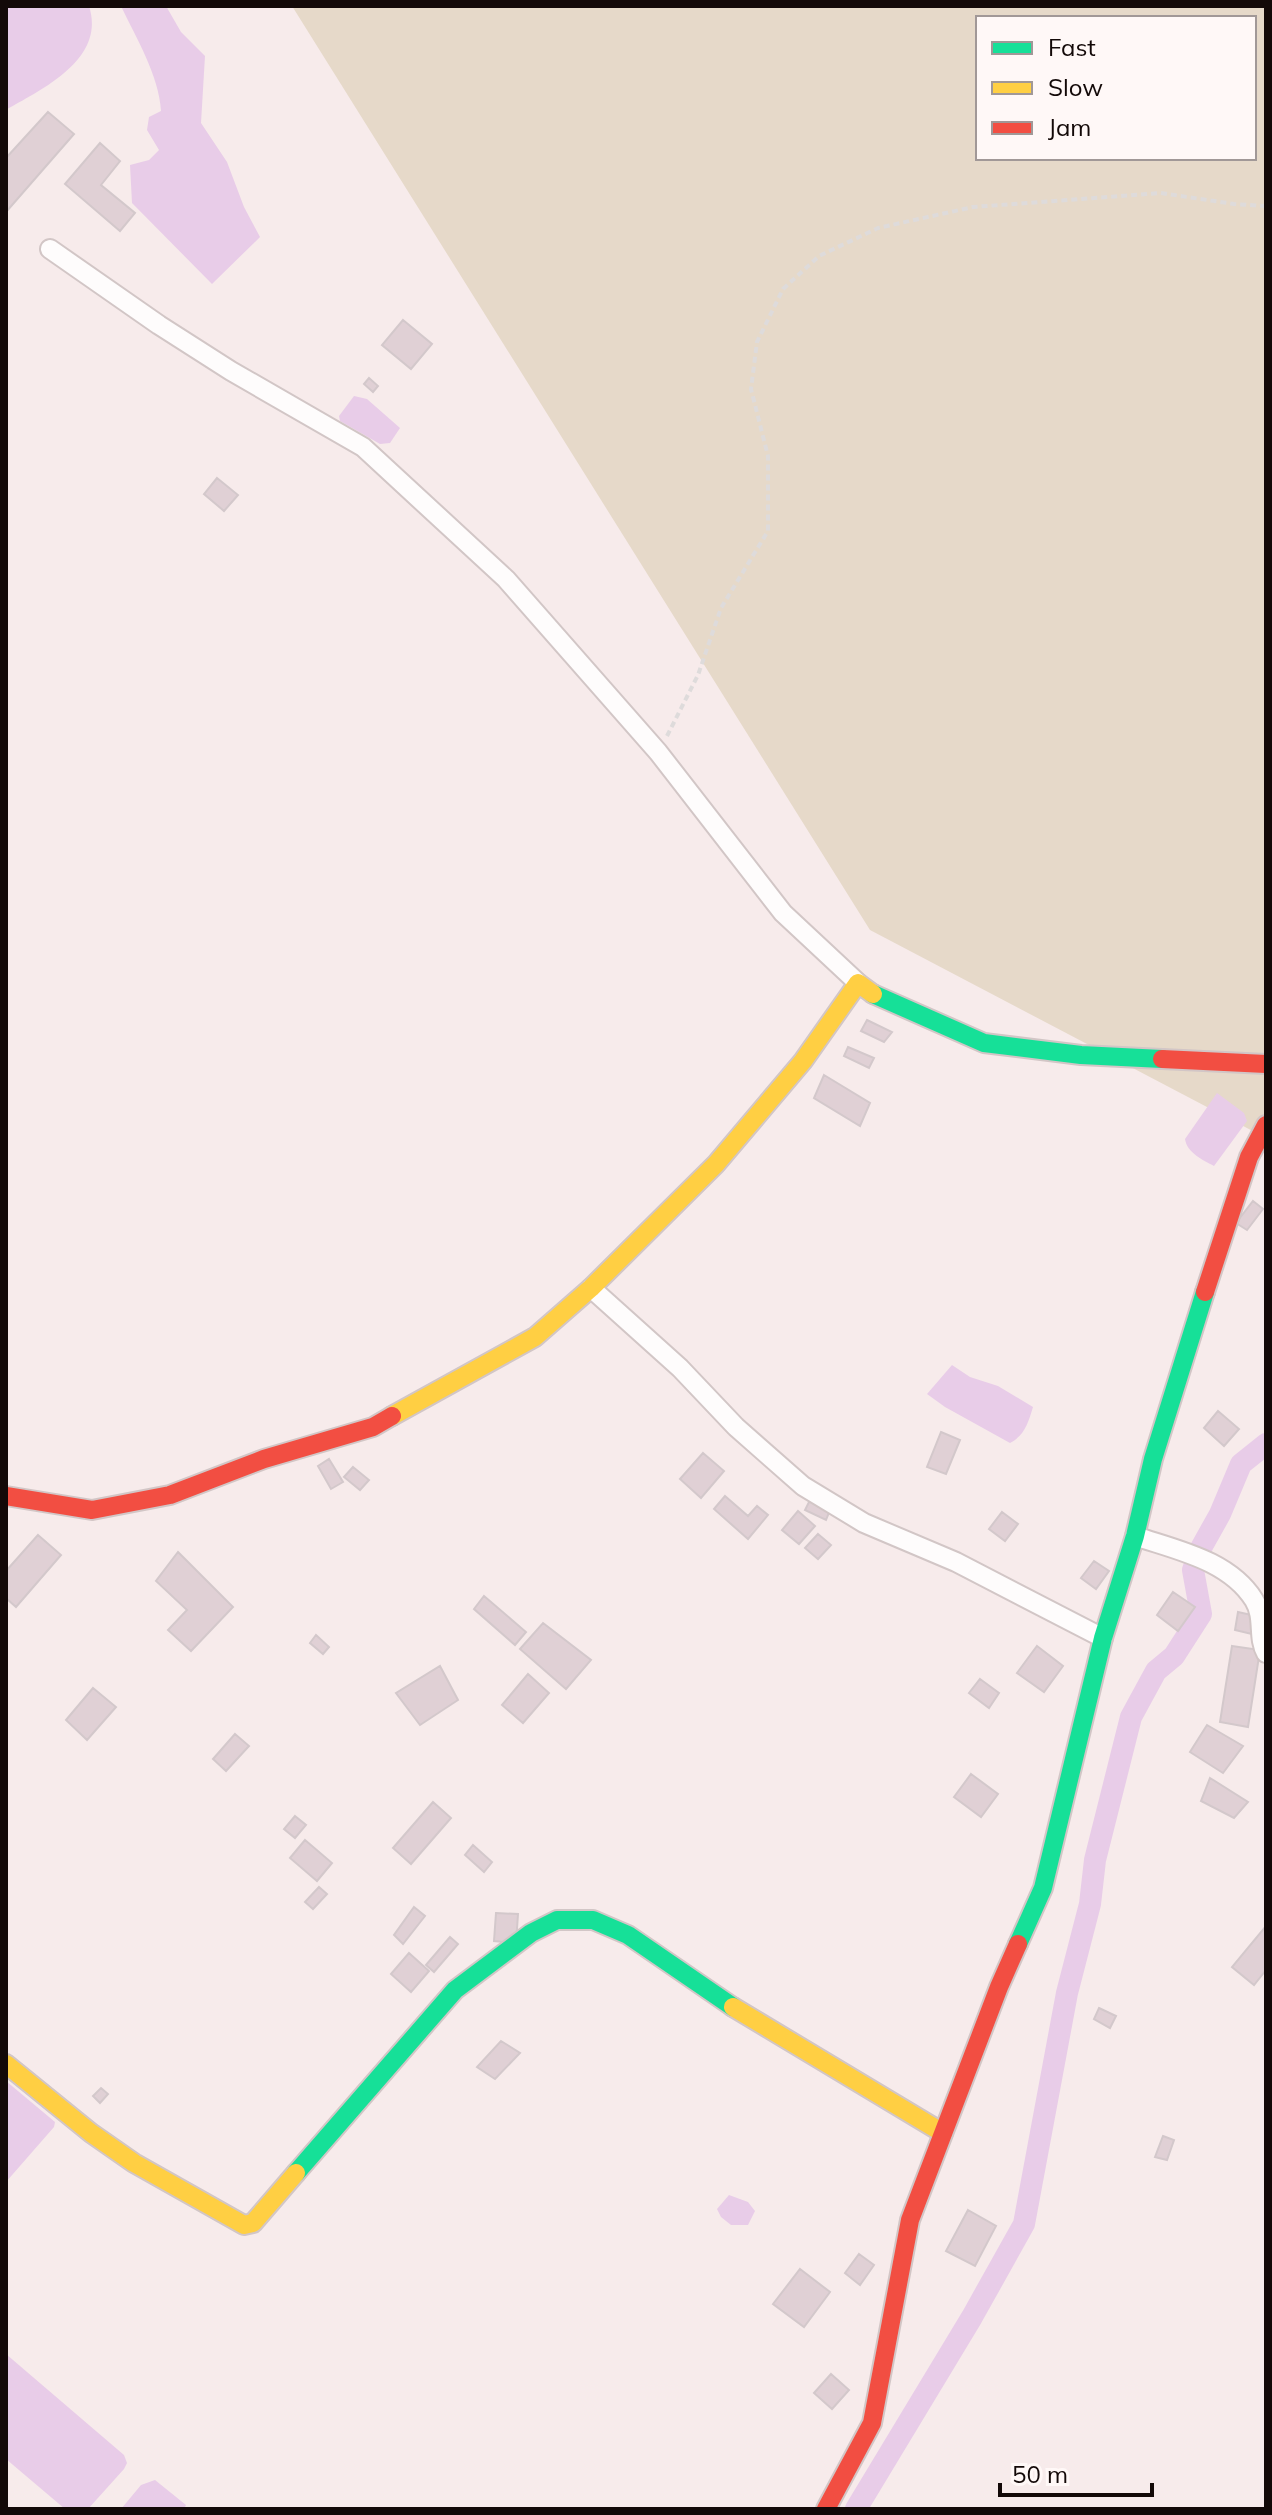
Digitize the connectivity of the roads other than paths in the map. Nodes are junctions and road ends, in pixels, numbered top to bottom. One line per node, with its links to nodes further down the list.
1 (50, 249): 2 (street)
2 (858, 983): 3 (street); 5 (street)
3 (1266, 1064)
4 (1266, 1125): 7 (street)
5 (591, 1288): 6 (street); 8 (street)
6 (6, 1496)
7 (1135, 1536): 8 (street); 9 (street)
8 (1103, 1638): 11 (street)
9 (1266, 1653)
10 (6, 2064): 11 (street)
11 (943, 2133): 12 (street)
12 (826, 2509)

